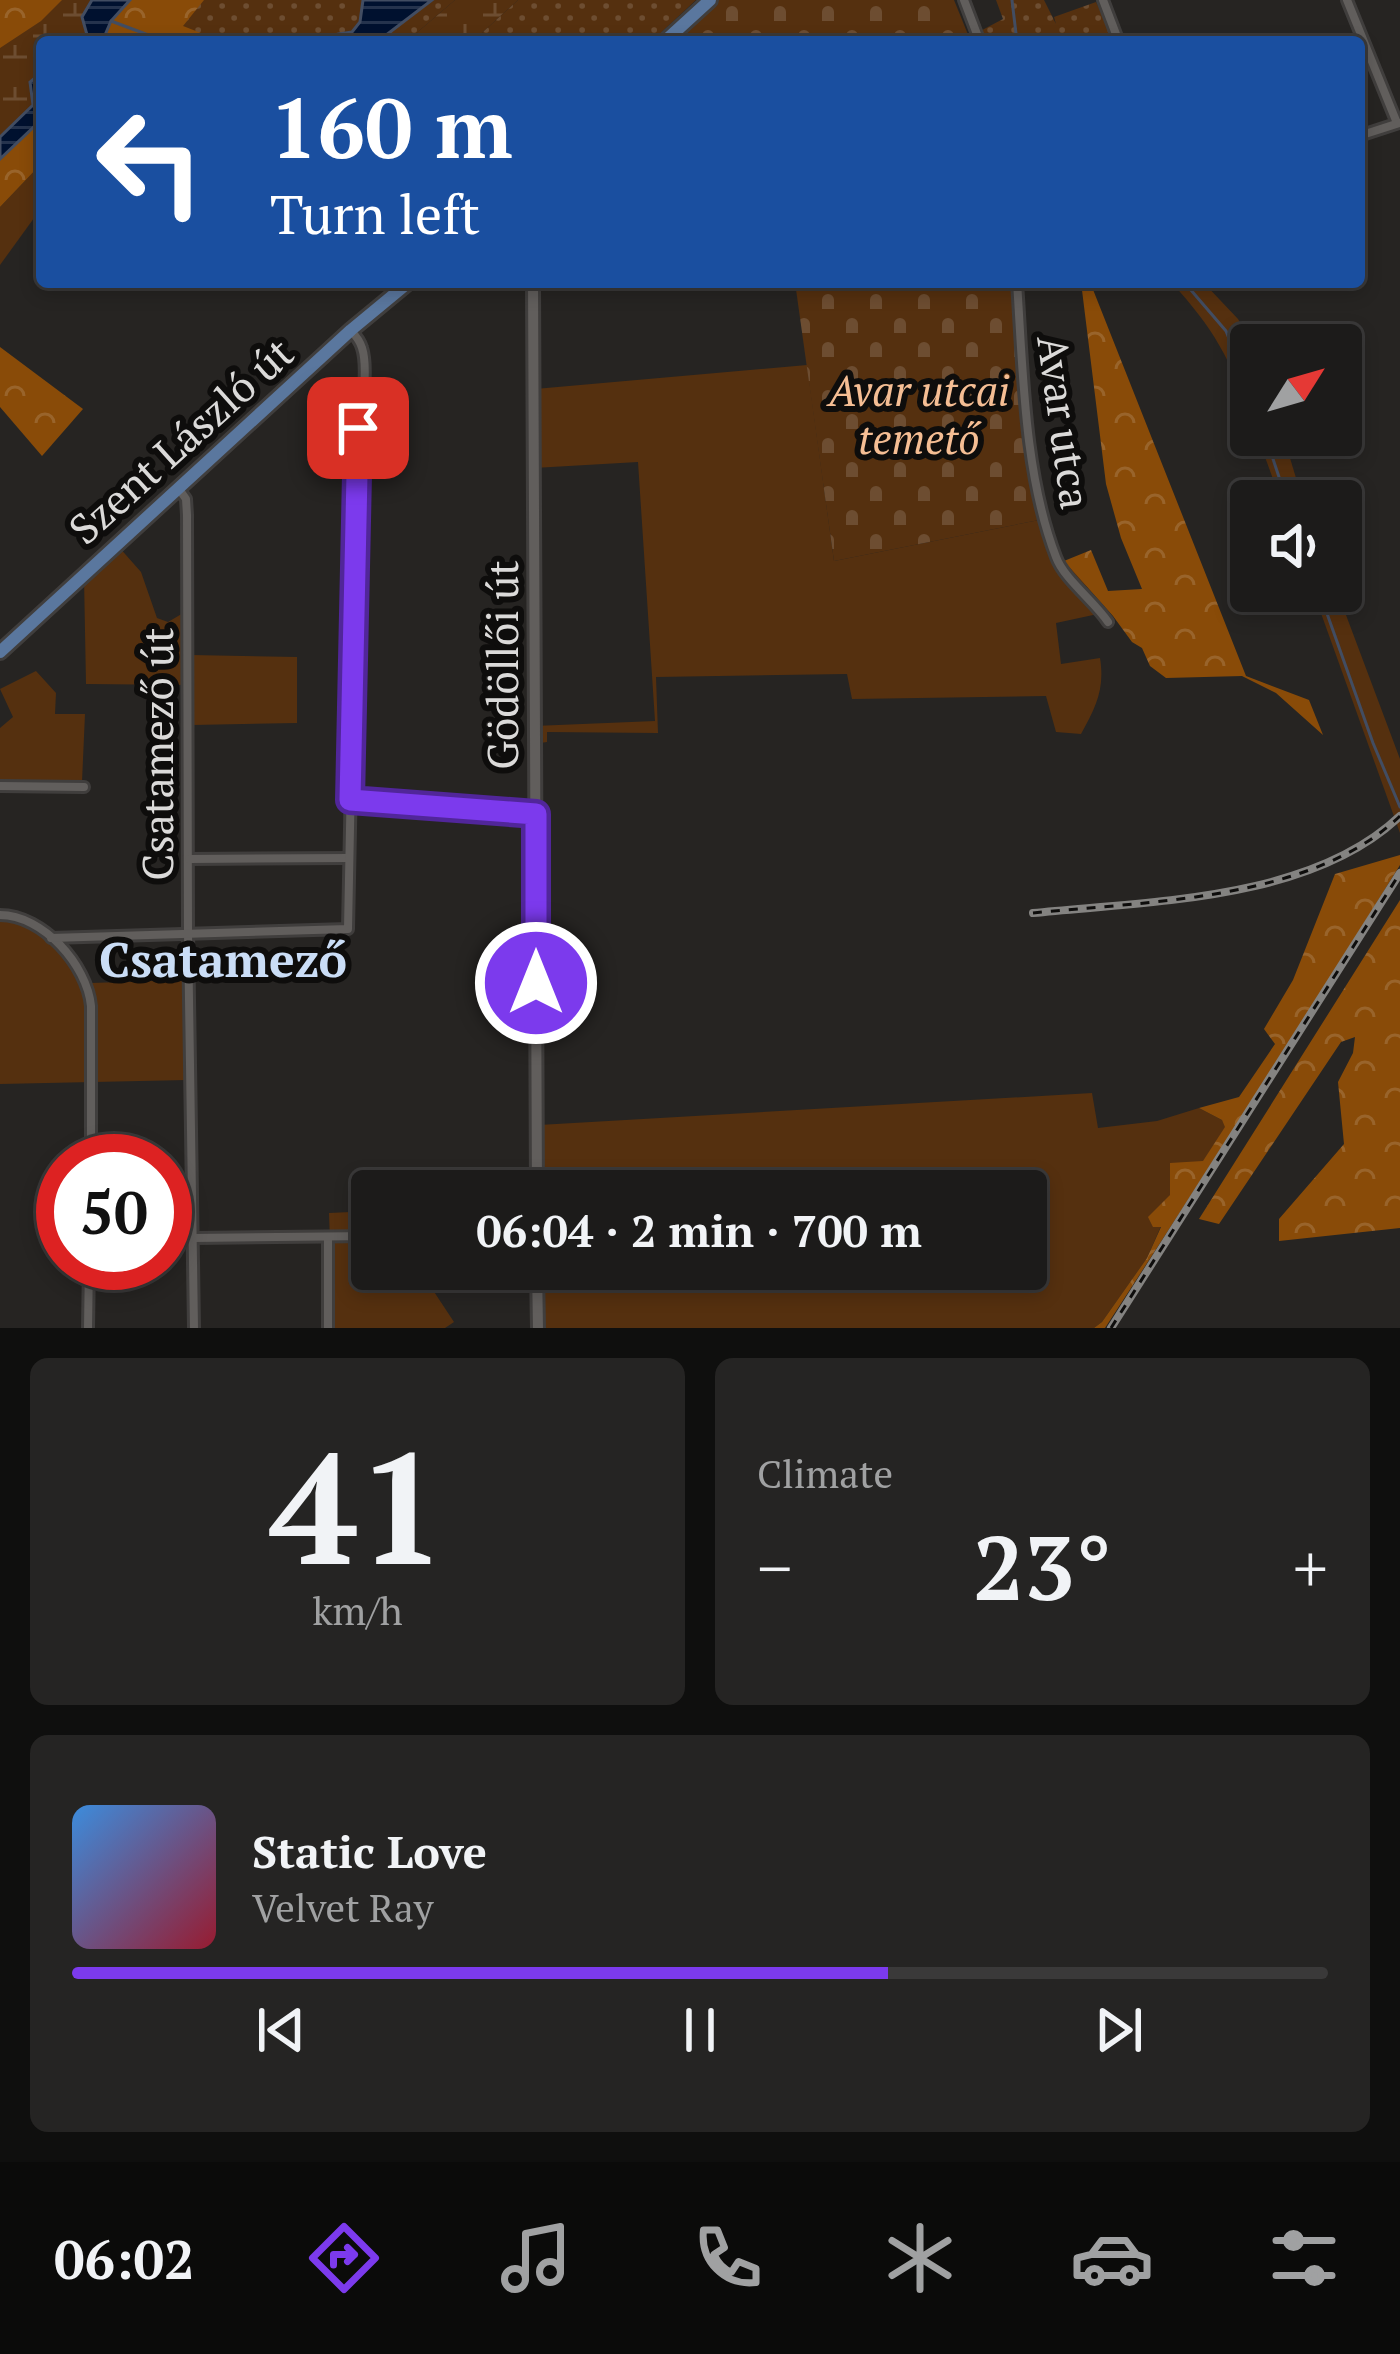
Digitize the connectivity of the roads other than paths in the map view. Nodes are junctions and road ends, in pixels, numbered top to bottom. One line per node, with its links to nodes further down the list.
1 (710, 0): 5 (main road)
2 (964, 0): 6 (street)
3 (1103, 0): 7 (street)
4 (1347, 0): 8 (street)
5 (671, 36)
6 (978, 36)
7 (1118, 36)
8 (1362, 36)
9 (1365, 43): 10 (street)
10 (1399, 123): 11 (street)
11 (1365, 134)
12 (402, 288): 15 (main road, Szent László út)
13 (533, 288): 22 (main road, Gödöllői út)
14 (1017, 288): 17 (street, Avar utca)
15 (351, 330): 16 (main road, Szent László út); 21 (street)
16 (178, 488): 18 (main road, Szent László út); 24 (street, Csatamező út)
17 (1108, 622)
18 (0, 652)
19 (0, 786): 20 (street)
20 (84, 787)
21 (350, 800): 22 (street); 23 (street)
22 (536, 814): 29 (main road, Gödöllői út)
23 (349, 858): 24 (street); 26 (street)
24 (189, 859): 26 (street, Csatamező út)
25 (0, 915): 27 (street)
26 (188, 933): 27 (street); 32 (street, Csatamező út)
27 (51, 938): 28 (street)
28 (91, 1134)
29 (537, 1170)
30 (351, 1236): 31 (street)
31 (328, 1237): 32 (street); 37 (street)
32 (194, 1238): 36 (street, Csatamező út)
33 (89, 1290): 35 (street)
34 (537, 1290): 38 (main road)
35 (88, 1328)
36 (194, 1328)
37 (328, 1328)
38 (538, 1328)

